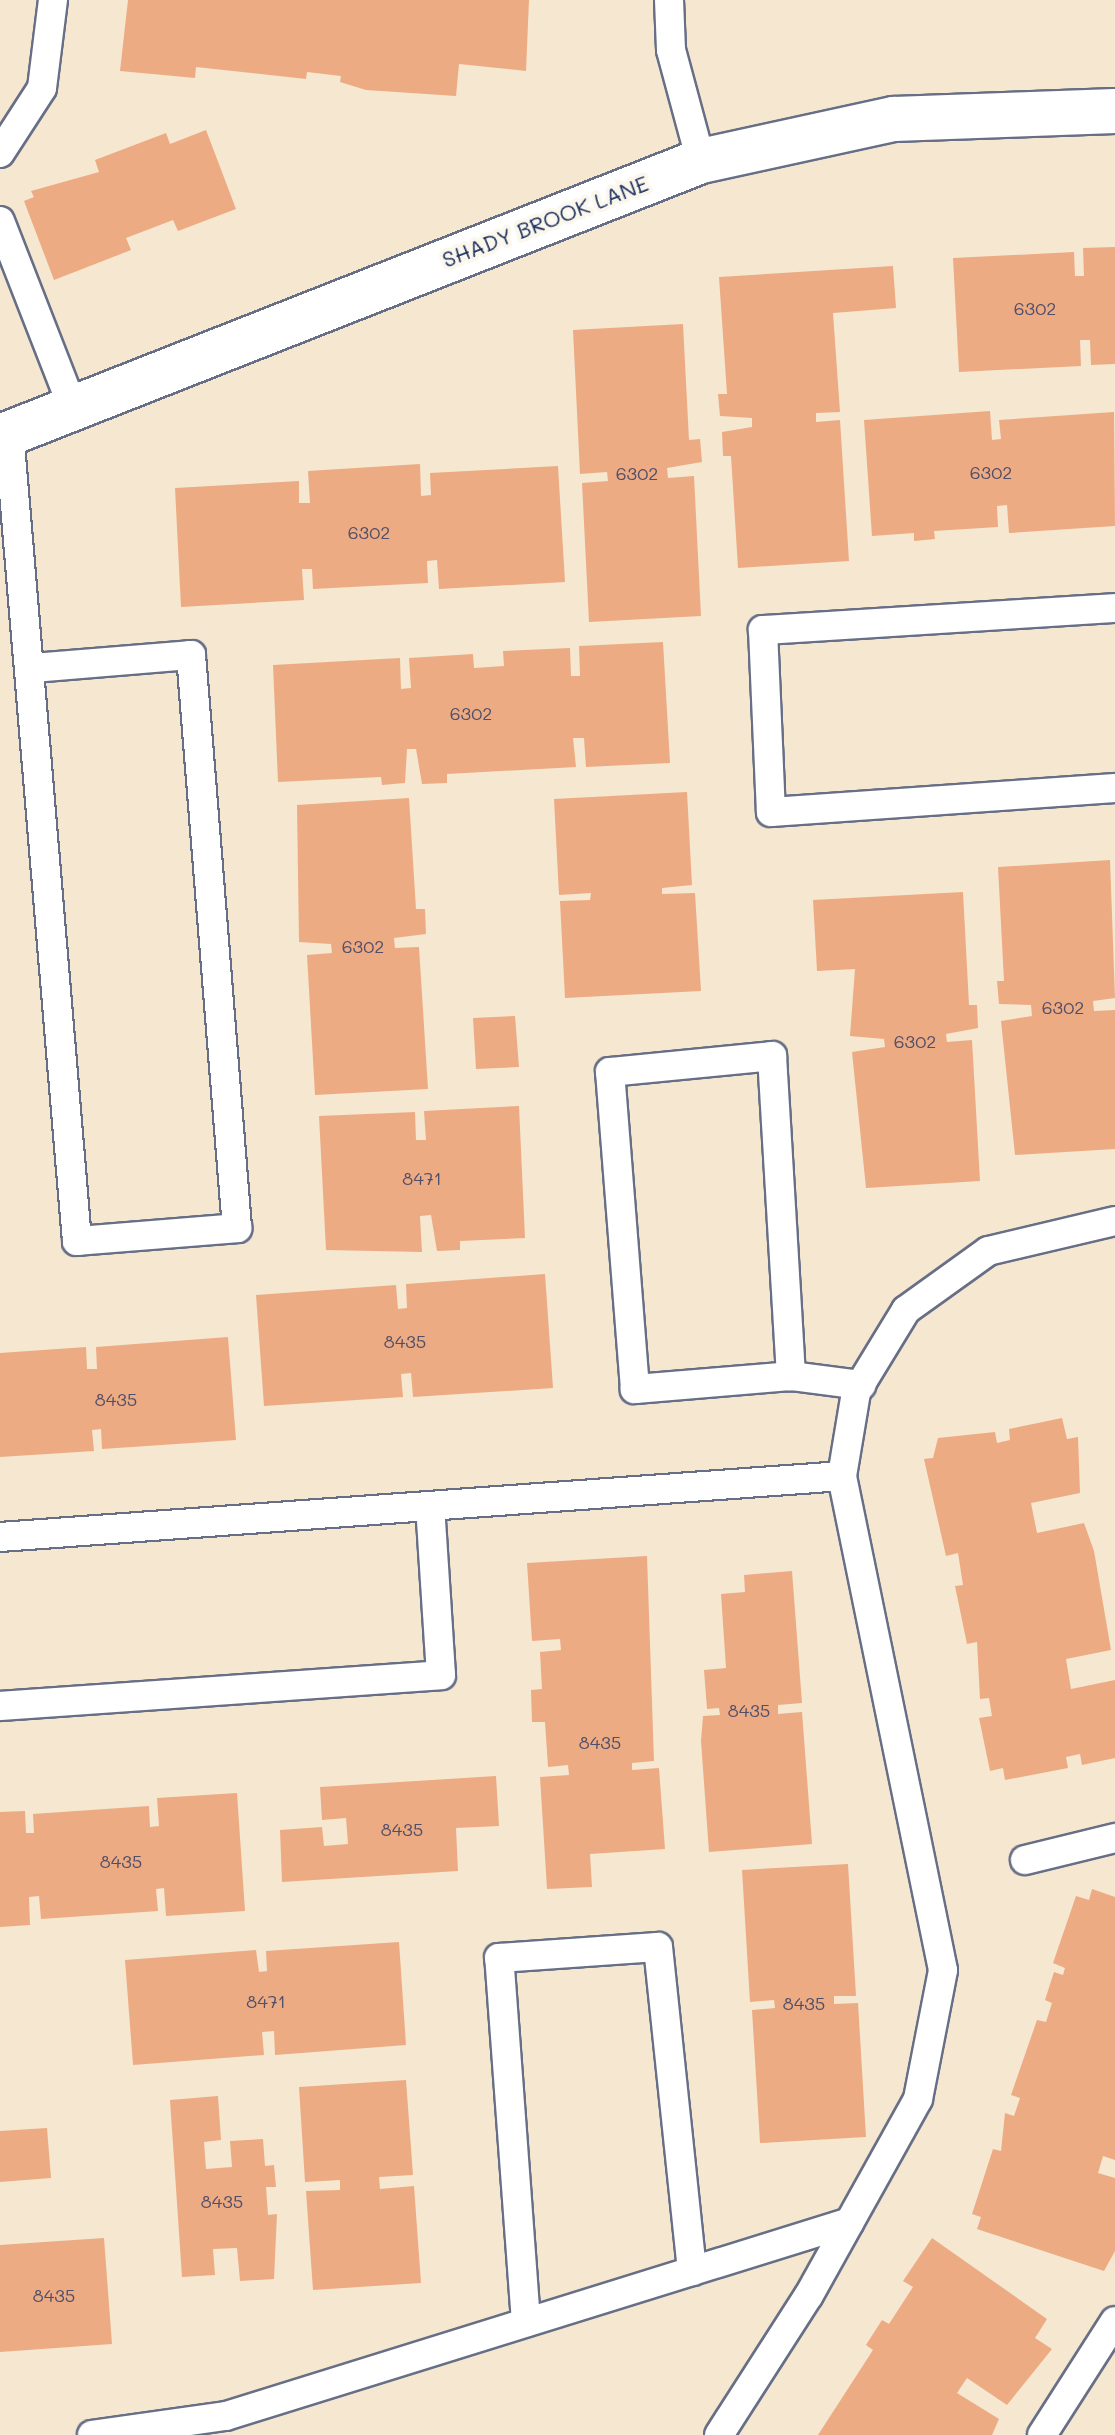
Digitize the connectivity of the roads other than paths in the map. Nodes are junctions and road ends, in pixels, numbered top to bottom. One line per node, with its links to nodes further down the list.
1 (53, 0): 4 (lane)
2 (669, 0): 5 (lane)
3 (1115, 111): 5 (street, SHADY BROOK LANE)
4 (0, 153)
5 (701, 161): 7 (street, SHADY BROOK LANE)
6 (0, 221): 7 (lane)
7 (73, 408): 8 (street, SHADY BROOK LANE)
8 (4, 435): 10 (lane)
9 (1115, 608): 11 (lane)
10 (32, 668): 10 (lane)
11 (1115, 788)
12 (1115, 1221): 14 (lane)
13 (791, 1376): 13 (lane); 14 (lane)
14 (861, 1385): 15 (lane)
15 (842, 1476): 16 (lane); 21 (lane)
16 (430, 1506): 17 (lane); 18 (lane)
17 (0, 1537)
18 (0, 1706)
19 (1115, 1838): 20 (lane)
20 (1025, 1860)
21 (850, 2222): 22 (lane); 26 (lane)
22 (692, 2271): 24 (lane); 24 (lane)
23 (1115, 2321): 27 (lane)
24 (526, 2322): 25 (lane)
25 (92, 2435)
26 (719, 2435)
27 (1042, 2435)

